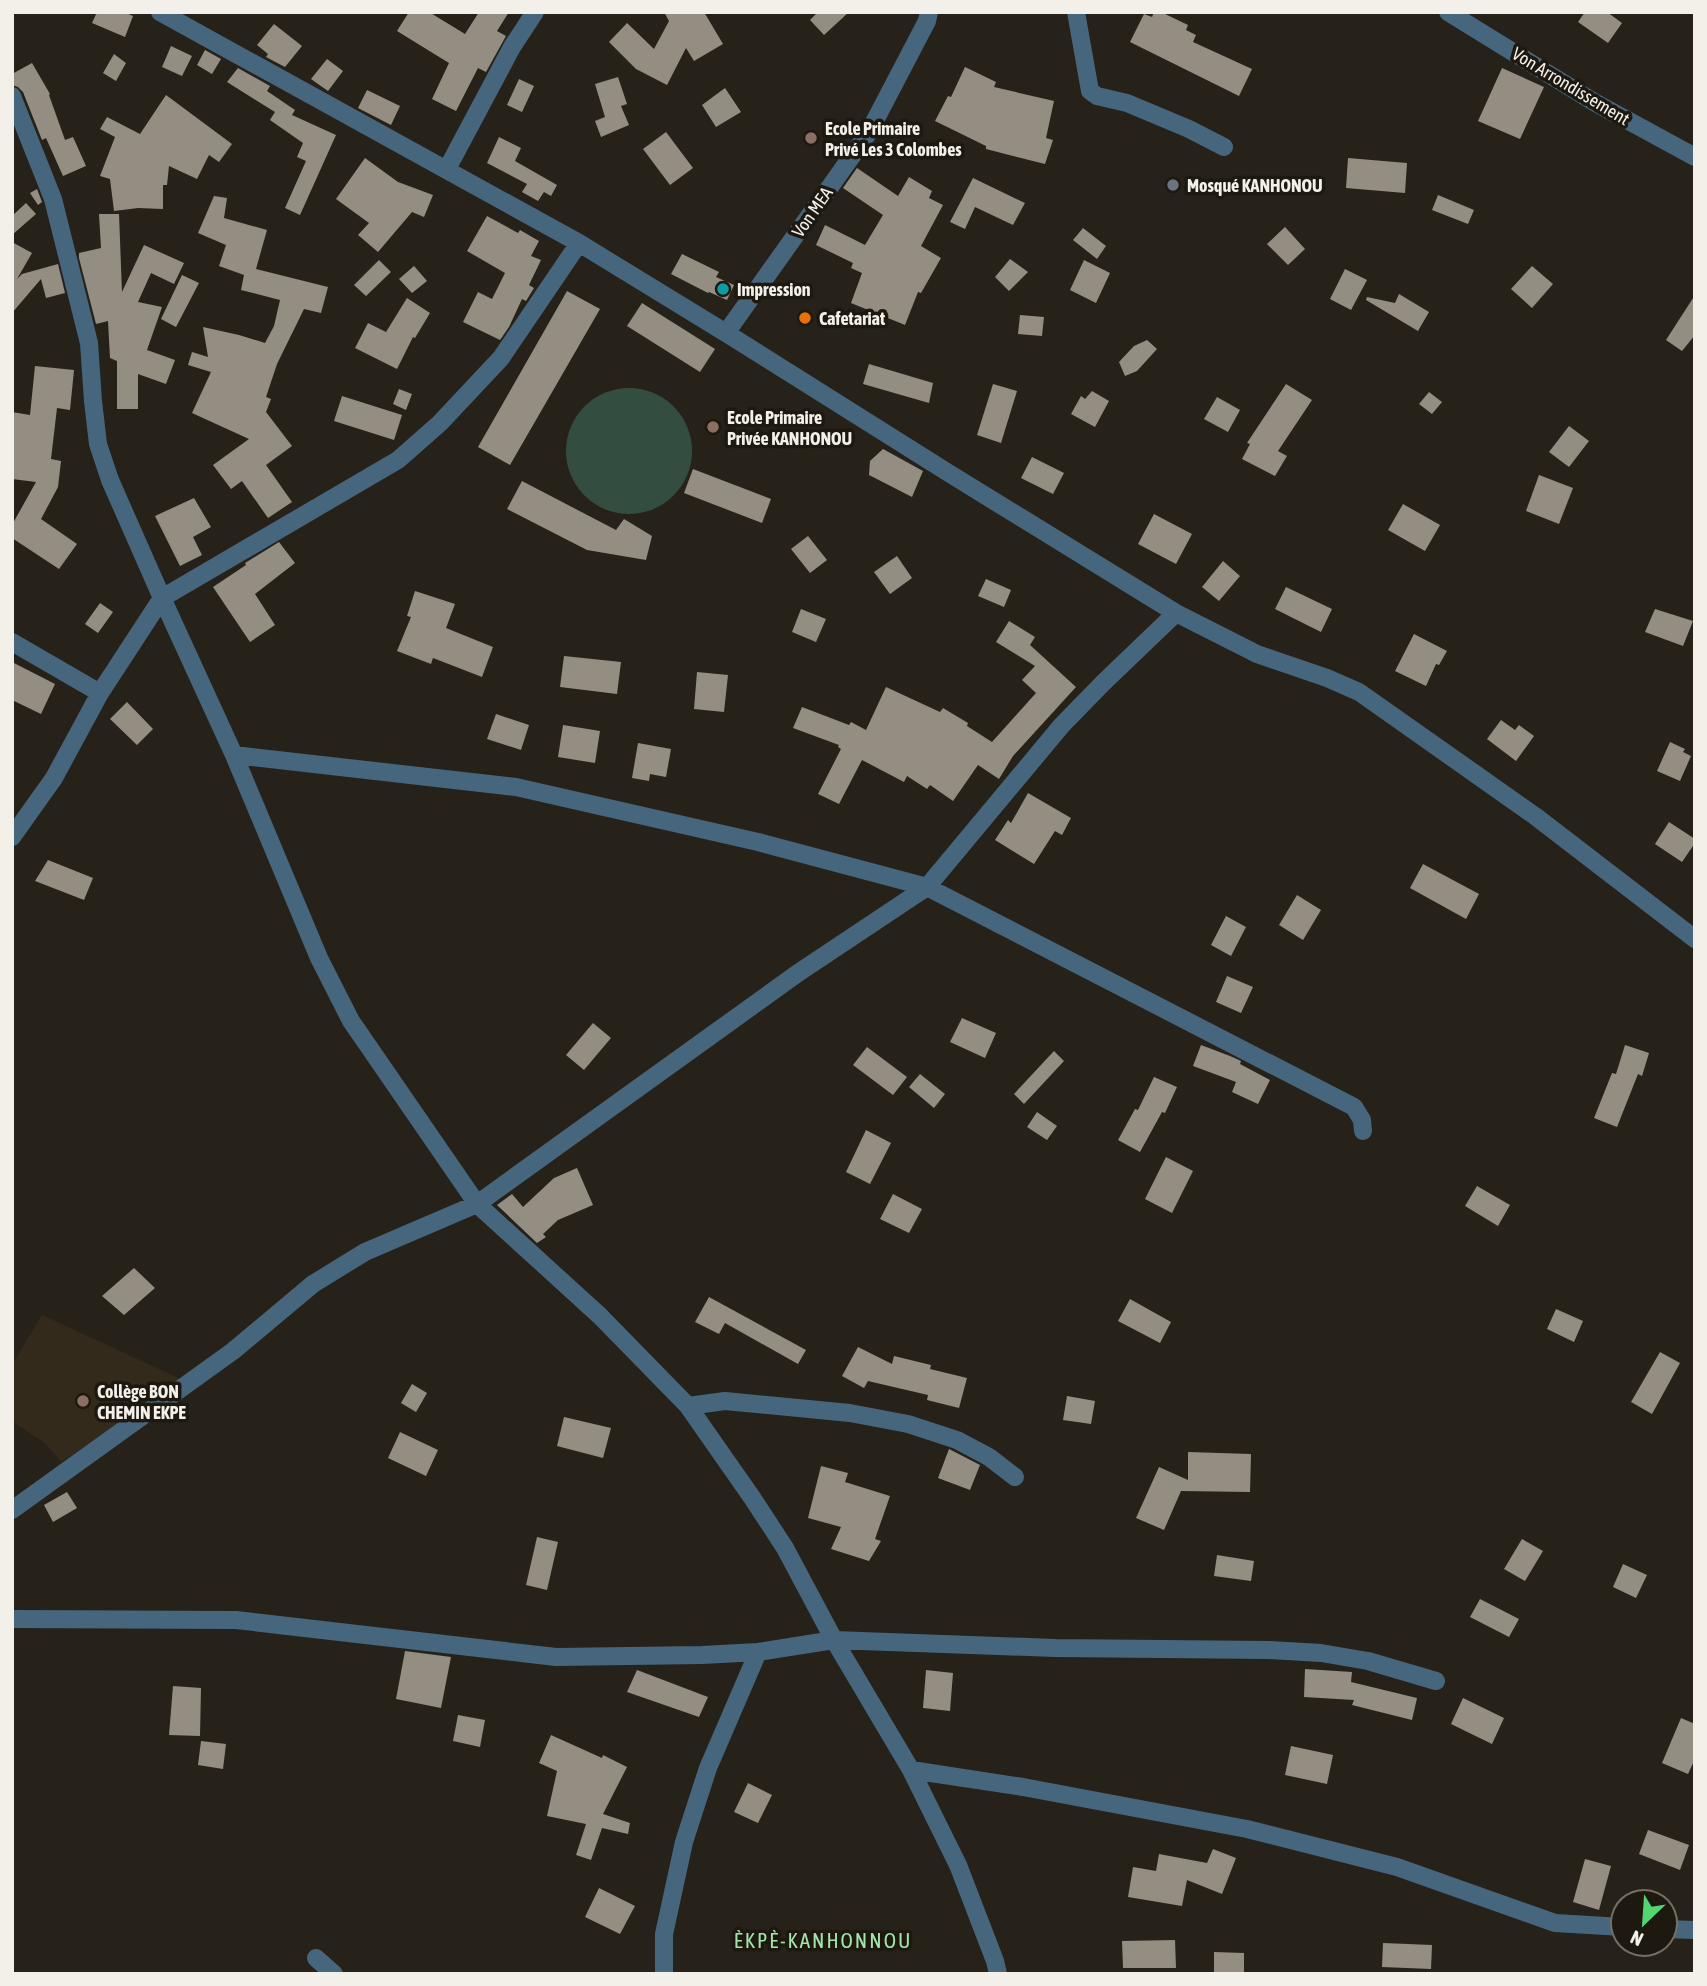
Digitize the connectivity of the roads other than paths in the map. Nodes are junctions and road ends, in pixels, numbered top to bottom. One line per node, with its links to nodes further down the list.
1 (160, 12): 9 (street)
2 (535, 12): 9 (street)
3 (929, 12): 11 (street, Von MEA)
4 (1076, 12): 7 (street)
5 (1448, 12): 8 (street, Von Arrondissement)
6 (12, 96): 12 (street)
7 (1224, 147)
8 (1695, 157)
9 (447, 169): 10 (street)
10 (579, 243): 11 (street); 12 (street)
11 (726, 333): 13 (street)
12 (162, 598): 15 (street); 16 (street)
13 (1177, 613): 18 (street); 19 (street)
14 (12, 642): 15 (street)
15 (100, 694): 17 (street)
16 (234, 755): 18 (street); 21 (street)
17 (12, 837)
18 (927, 887): 20 (street); 21 (street)
19 (1694, 937)
20 (1363, 1131)
21 (477, 1204): 22 (street); 24 (street)
22 (688, 1406): 23 (street); 26 (street)
23 (1015, 1476)
24 (12, 1510)
25 (12, 1619): 27 (street)
26 (834, 1640): 27 (street); 28 (street); 29 (street)
27 (758, 1653): 33 (street)
28 (1436, 1681)
29 (911, 1770): 30 (street); 34 (street)
30 (1609, 1926)
31 (316, 1958): 32 (street)
32 (334, 1974)
33 (664, 1974)
34 (998, 1974)

